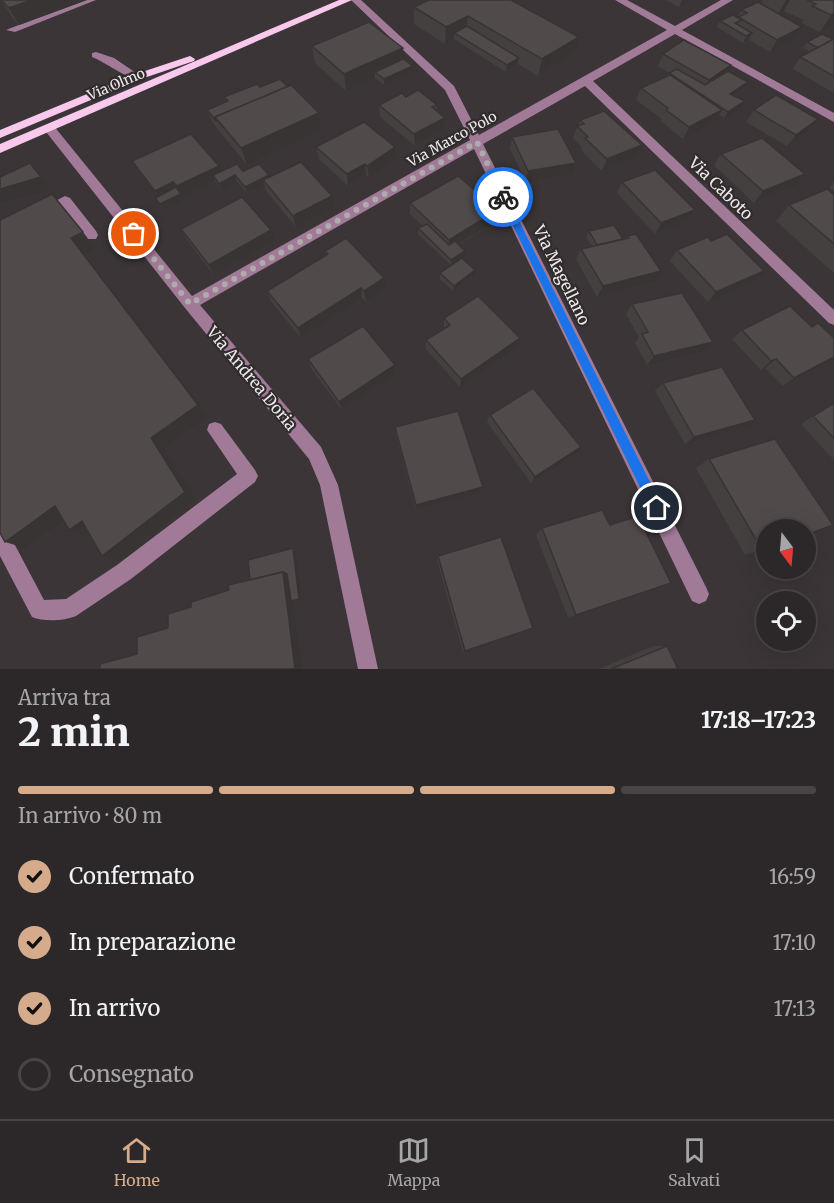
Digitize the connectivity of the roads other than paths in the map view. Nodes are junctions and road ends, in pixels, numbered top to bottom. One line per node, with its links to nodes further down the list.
1 (91, 0): 6 (street)
2 (347, 0): 8 (main road, Via Olmo)
3 (356, 0): 15 (street, Via Magellano)
4 (620, 0): 7 (street)
5 (728, 0): 7 (street, Via Marco Polo)
6 (11, 30)
7 (675, 30): 11 (street, Via Marco Polo); 12 (street)
8 (242, 44): 10 (main road, Via Olmo); 13 (main road, Via Olmo)
9 (96, 55): 10 (street)
10 (136, 77): 14 (main road, Via Olmo)
11 (586, 81): 15 (street, Via Marco Polo); 20 (street, Via Caboto)
12 (834, 118)
13 (49, 128): 16 (main road, Via Olmo); 19 (street, Via Andrea Doria)
14 (0, 134)
15 (477, 142): 19 (street, Via Marco Polo); 23 (street, Via Magellano)
16 (0, 149)
17 (28, 220): 18 (street)
18 (91, 236)
19 (190, 304): 24 (street, Via Andrea Doria)
20 (834, 319)
21 (215, 430): 22 (street)
22 (0, 537)
23 (699, 594)
24 (368, 669)

